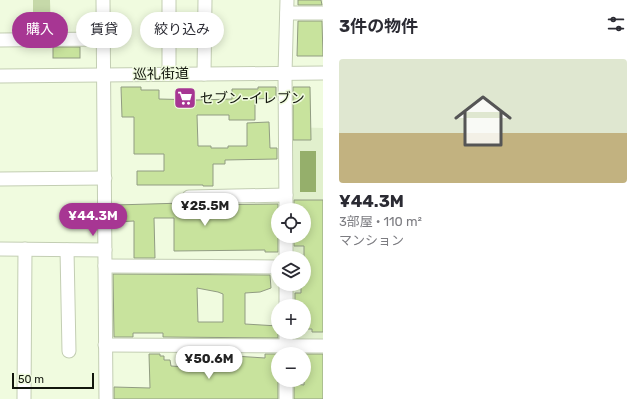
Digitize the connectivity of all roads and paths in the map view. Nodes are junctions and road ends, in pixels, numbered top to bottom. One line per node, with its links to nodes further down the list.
1 (103, 0): 5 (street)
2 (169, 0): 13 (street)
3 (204, 0): 14 (street)
4 (286, 0): 6 (street)
5 (103, 12)
6 (287, 13): 7 (street); 11 (street)
7 (323, 13)
8 (76, 39): 9 (street)
9 (0, 40)
10 (103, 48): 15 (street)
11 (285, 73): 12 (street, 巡礼街道); 14 (street, 巡礼街道); 19 (street)
12 (323, 73)
13 (169, 74): 14 (street, 巡礼街道); 15 (street, 巡礼街道)
14 (204, 74)
15 (103, 75): 16 (street, 巡礼街道); 17 (street)
16 (0, 76)
17 (105, 178): 18 (street); 25 (street)
18 (0, 179)
19 (286, 195): 20 (street); 21 (street)
20 (189, 197)
21 (286, 203)
22 (0, 249): 23 (street)
23 (25, 249): 24 (street); 34 (street)
24 (67, 250): 25 (street); 32 (street)
25 (105, 250): 26 (street)
26 (105, 266): 27 (street); 28 (street)
27 (271, 267)
28 (105, 346): 31 (street); 35 (street)
29 (323, 346): 30 (street)
30 (311, 347)
31 (271, 350)
32 (70, 351)
33 (286, 387): 36 (street)
34 (24, 399)
35 (106, 399)
36 (286, 399)

